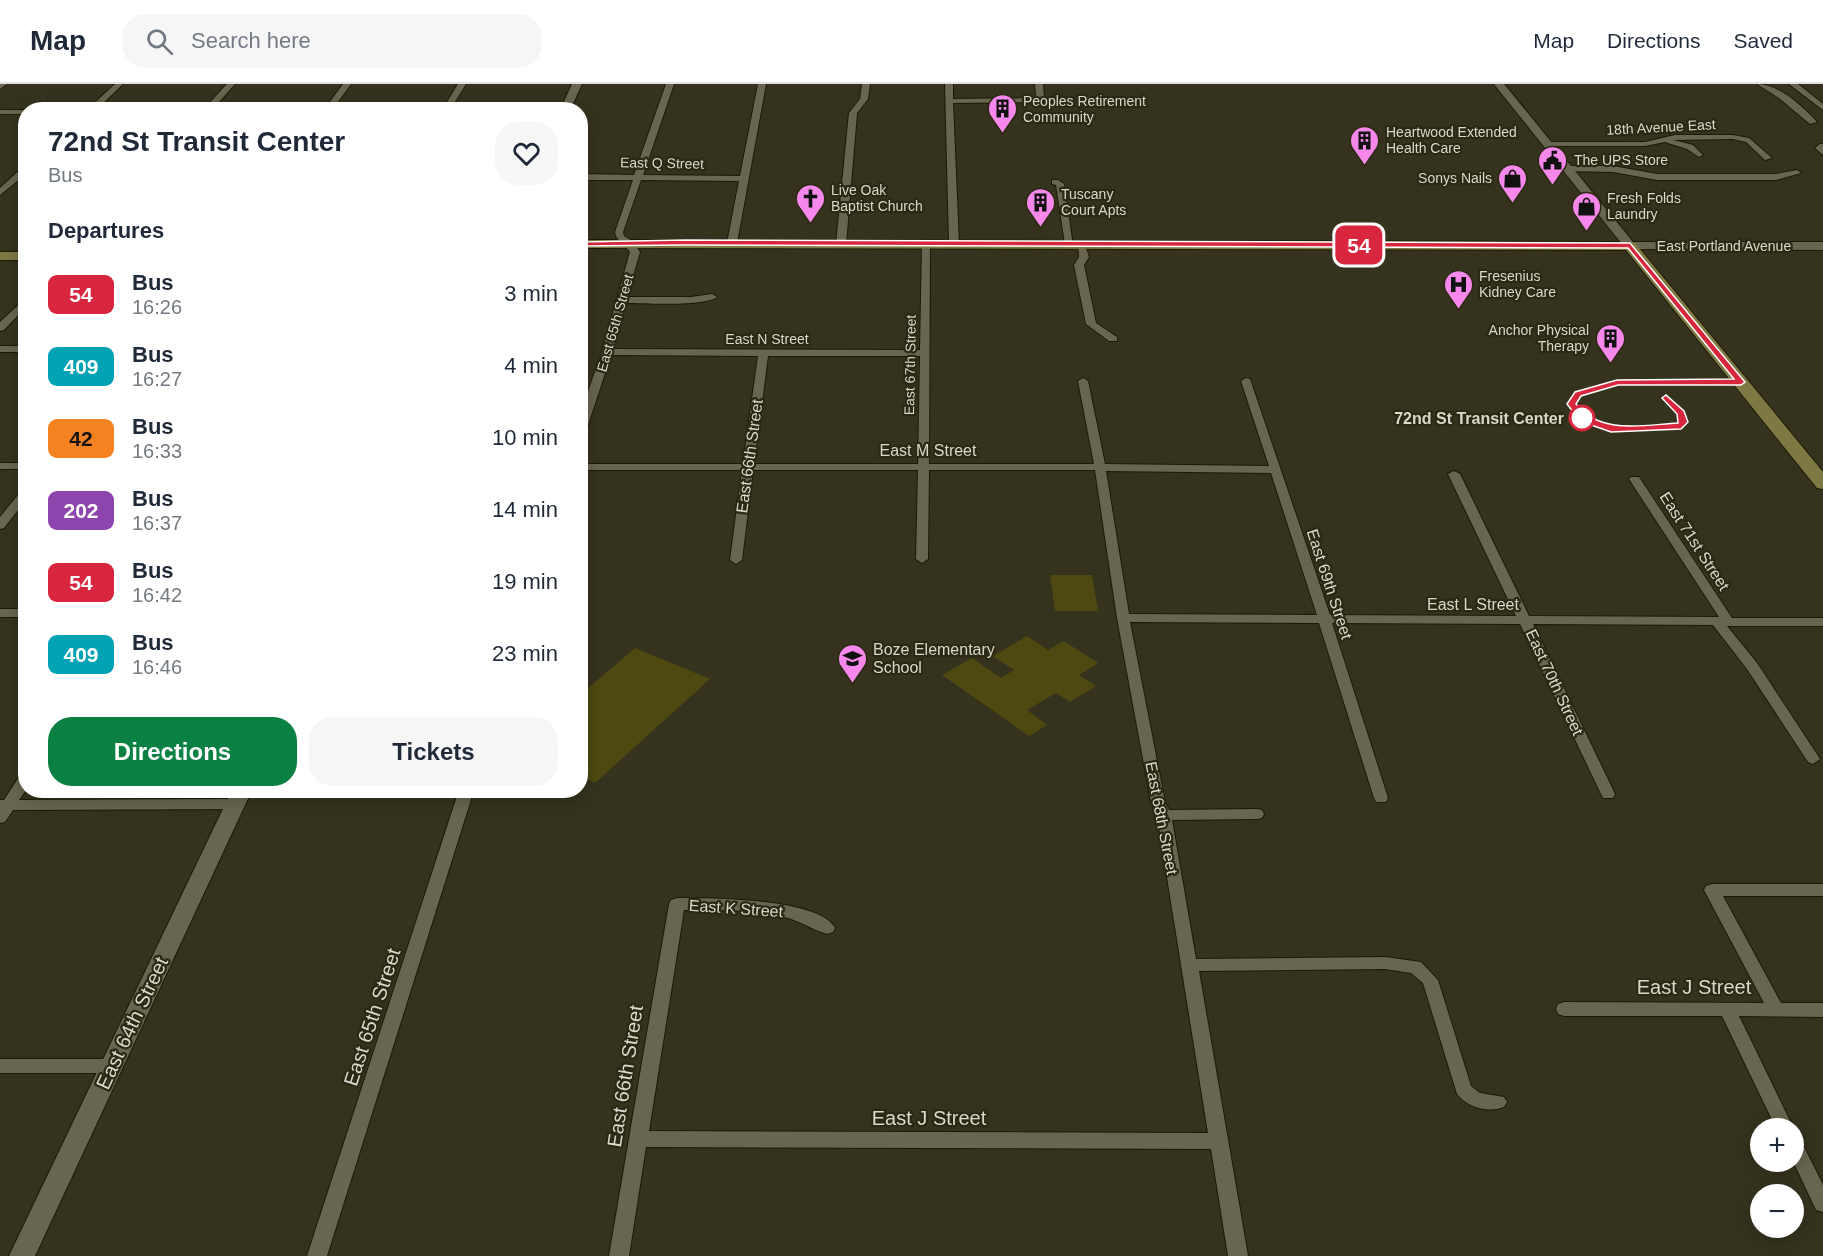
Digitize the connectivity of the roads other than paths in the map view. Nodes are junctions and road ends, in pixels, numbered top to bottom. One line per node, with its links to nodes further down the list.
1 (119, 84): 15 (street)
2 (231, 84): 16 (street)
3 (347, 84): 17 (street)
4 (462, 84): 18 (street)
5 (577, 84): 19 (main road)
6 (670, 84): 32 (street, East 65th Street)
7 (762, 84): 37 (street)
8 (866, 84): 43 (street)
9 (948, 84): 14 (street)
10 (1039, 84): 14 (street)
11 (1499, 84): 25 (main road)
12 (1761, 84): 23 (street)
13 (1793, 84): 20 (street)
14 (949, 101): 45 (street)
15 (100, 102)
16 (214, 102)
17 (333, 102)
18 (451, 102)
19 (569, 102)
20 (1823, 108)
21 (0, 112): 22 (street)
22 (18, 112)
23 (1813, 122)
24 (1665, 140): 25 (street, 18th Avenue East); 28 (street); 29 (street, 18th Avenue East)
25 (1547, 144): 30 (main road)
26 (1823, 146): 27 (street)
27 (1823, 153)
28 (1699, 155)
29 (1768, 158)
30 (1567, 169): 31 (street); 47 (main road)
31 (1797, 173)
32 (638, 176): 35 (street, East Q Street); 37 (street, East Q Street); 40 (street, East 65th Street)
33 (0, 177): 34 (street)
34 (18, 177)
35 (588, 177)
36 (18, 179): 39 (street)
37 (743, 179): 41 (street)
38 (1055, 182): 46 (street)
39 (0, 192)
40 (629, 243): 41 (main road, East Portland Avenue); 42 (main road, East Portland Avenue); 52 (street, East 65th Street)
41 (732, 243): 43 (main road, East Portland Avenue)
42 (588, 244)
43 (841, 244): 44 (main road, East Portland Avenue)
44 (927, 244): 45 (main road, East Portland Avenue); 60 (street, East 67th Street)
45 (954, 244): 46 (main road, East Portland Avenue)
46 (1076, 244): 47 (main road, East Portland Avenue); 55 (street)
47 (1630, 246): 48 (main road, East Portland Avenue); 73 (main road)
48 (1823, 246)
49 (0, 256): 50 (main road)
50 (18, 256)
51 (712, 297): 52 (street)
52 (622, 300): 58 (street, East 65th Street)
53 (18, 309): 54 (street)
54 (0, 328)
55 (1113, 339)
56 (0, 349): 57 (street)
57 (18, 349)
58 (608, 352): 59 (street, East N Street); 63 (street, East 65th Street)
59 (763, 353): 60 (street, East N Street); 66 (street, East 66th Street)
60 (926, 353): 67 (street, East 67th Street)
61 (1083, 381): 69 (street, East 68th Street)
62 (1246, 381): 70 (street, East 69th Street)
63 (588, 408)
64 (0, 466): 65 (street)
65 (18, 466)
66 (747, 466): 67 (street, East M Street); 68 (street, East M Street); 76 (street, East 66th Street)
67 (923, 466): 69 (street, East M Street); 77 (street, East 67th Street)
68 (588, 467)
69 (1100, 467): 70 (street, East M Street); 80 (street, East 68th Street)
70 (1275, 470): 81 (street, East 69th Street)
71 (1454, 474): 82 (street, East 70th Street)
72 (1635, 479): 83 (street, East 71st Street)
73 (1823, 484)
74 (18, 502): 75 (street)
75 (0, 525)
76 (736, 560)
77 (922, 560)
78 (18, 612): 79 (street)
79 (0, 613)
80 (1123, 618): 81 (street, East L Street); 94 (street, East 68th Street)
81 (1325, 620): 82 (street, East L Street); 91 (street, East 69th Street)
82 (1527, 621): 83 (street, East L Street); 87 (street, East 70th Street)
83 (1723, 622): 84 (street, East L Street); 85 (street, East 71st Street)
84 (1823, 622)
85 (1813, 759)
86 (18, 788): 92 (street)
87 (1608, 794)
88 (209, 798): 92 (street)
89 (238, 798): 105 (main road, East 64th Street)
90 (464, 798): 113 (street, East 65th Street)
91 (1381, 798)
92 (4, 805): 95 (street)
93 (1257, 814): 94 (street)
94 (1164, 815): 99 (street, East 68th Street)
95 (0, 818)
96 (1823, 890): 102 (street)
97 (677, 904): 98 (street, East K Street); 108 (street, East 66th Street)
98 (827, 927)
99 (1190, 965): 106 (street); 109 (street, East 68th Street)
100 (1564, 1009): 101 (street, East J Street)
101 (1727, 1010): 102 (street, East J Street); 107 (street)
102 (1776, 1010): 103 (street, East J Street)
103 (1823, 1011)
104 (0, 1066): 105 (street)
105 (112, 1066): 112 (main road, East 64th Street)
106 (1498, 1102)
107 (1780, 1118)
108 (638, 1140): 109 (street, East J Street); 114 (street, East 66th Street)
109 (1220, 1141): 115 (street, East 68th Street)
110 (1804, 1165): 111 (street)
111 (1823, 1204)
112 (22, 1256)
113 (317, 1256)
114 (618, 1256)
115 (1238, 1256)

